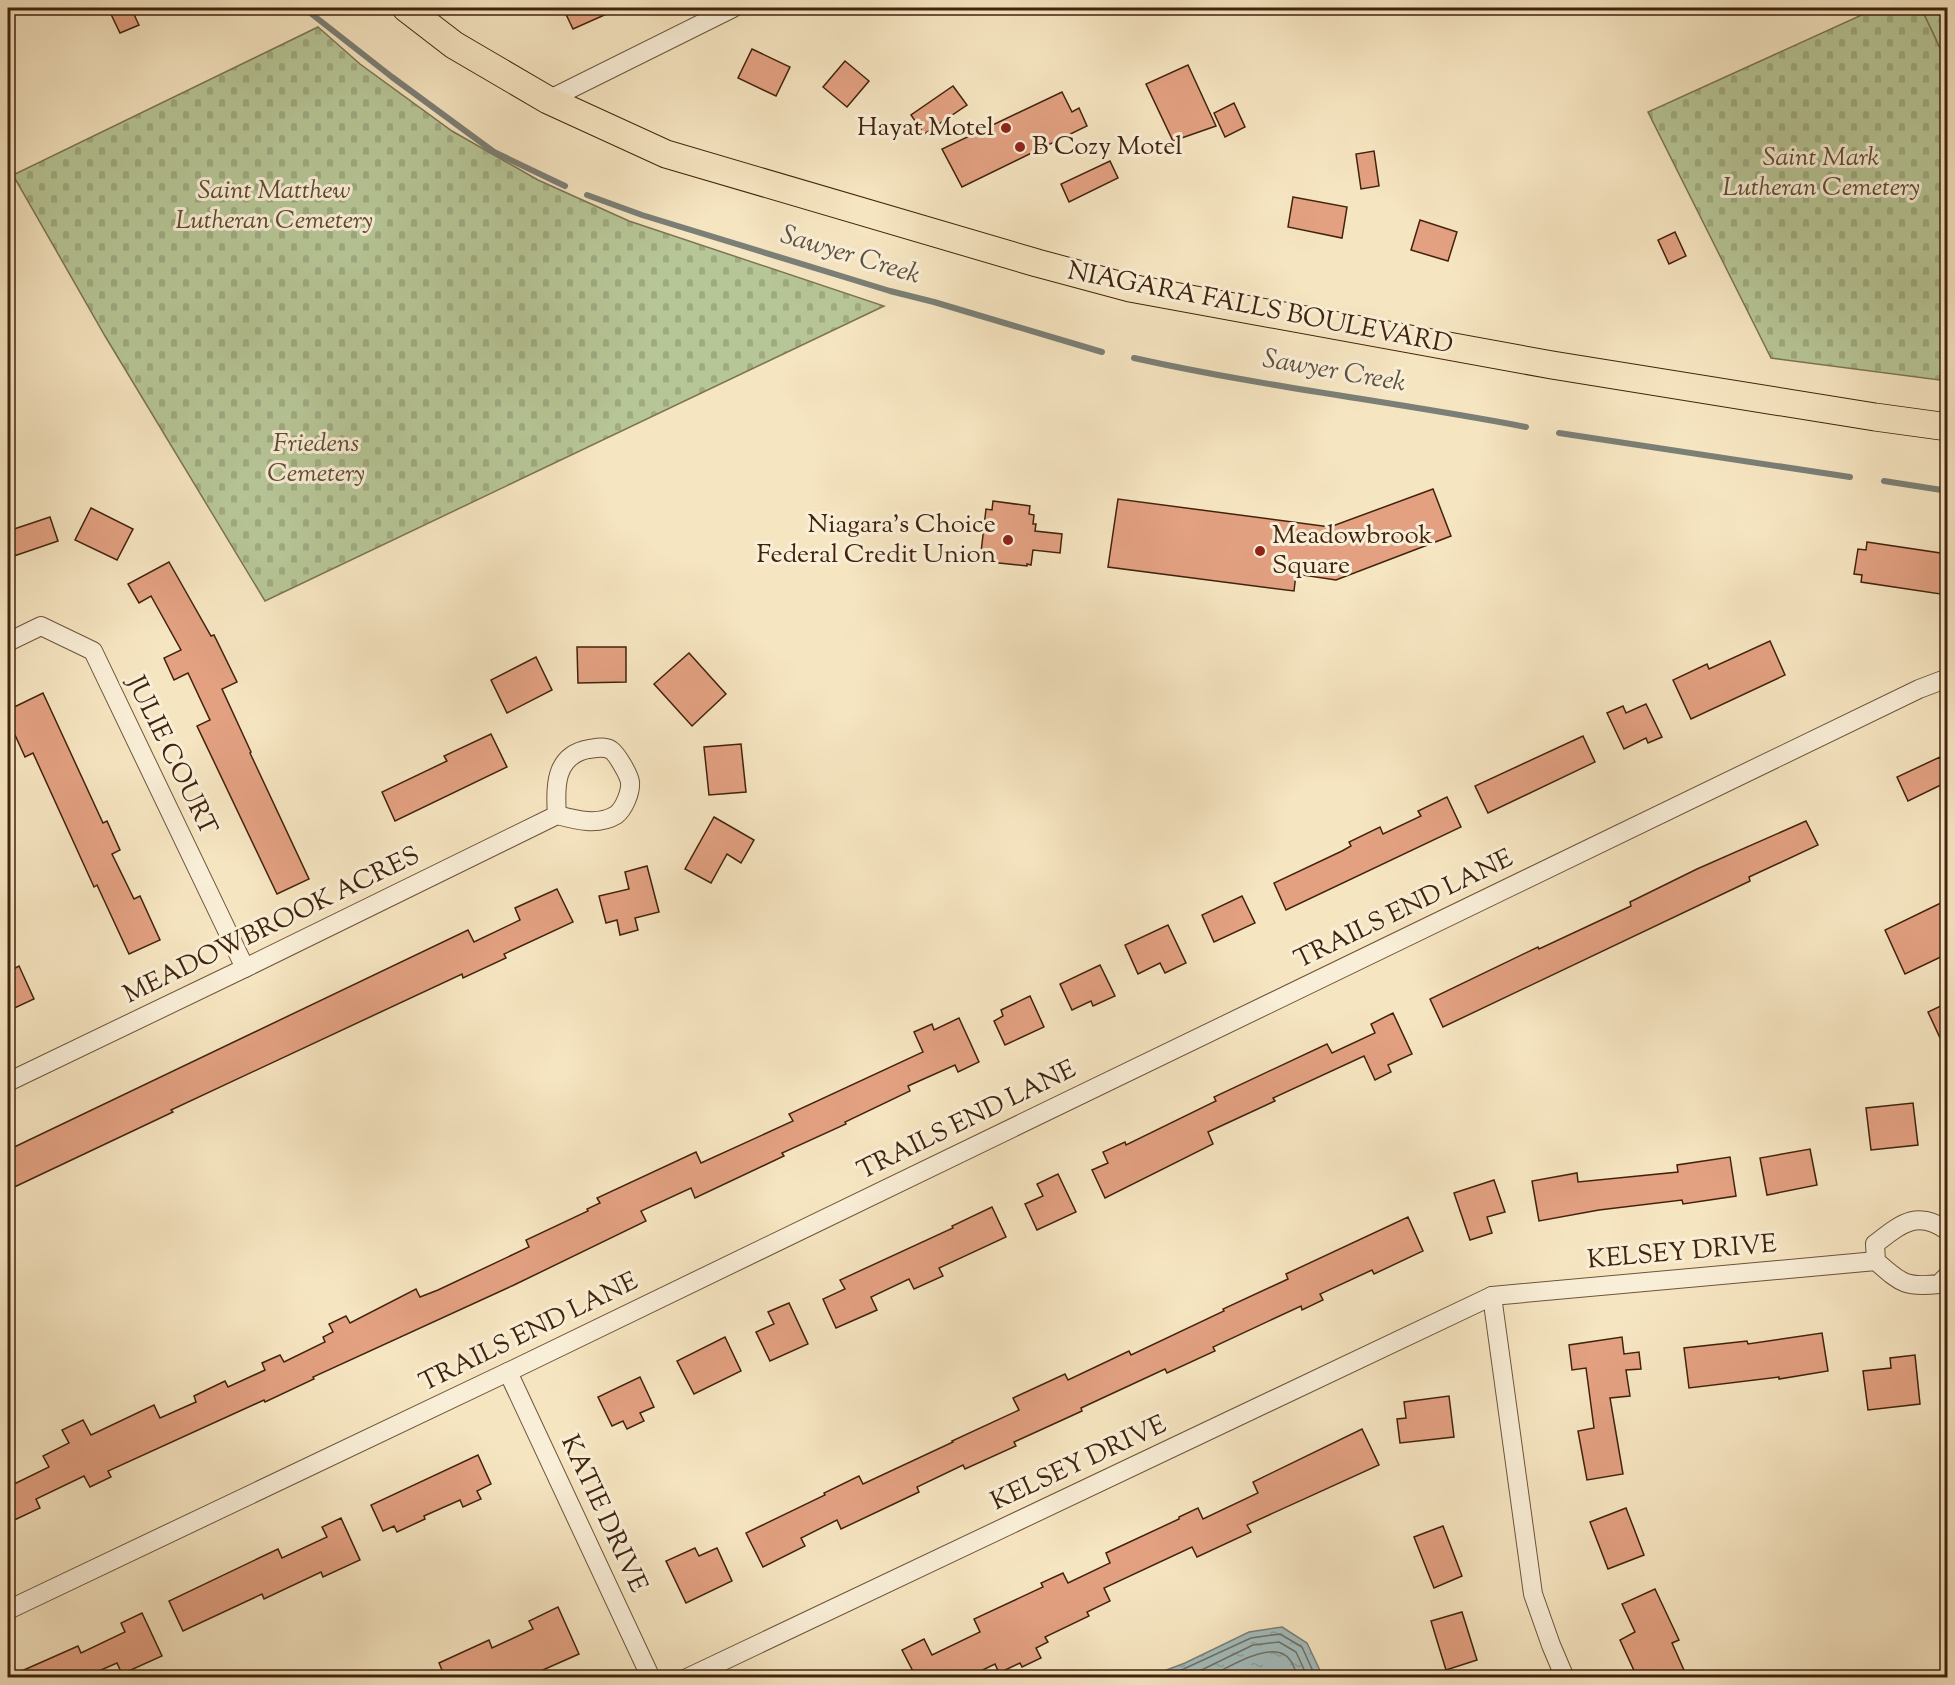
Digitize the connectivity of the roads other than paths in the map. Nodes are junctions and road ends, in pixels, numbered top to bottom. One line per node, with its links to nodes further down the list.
1 (406, 8): 3 (main road, NIAGARA FALLS BOULEVARD)
2 (733, 8): 3 (street)
3 (548, 100): 4 (main road, NIAGARA FALLS BOULEVARD)
4 (1947, 427)
5 (8, 642): 8 (street, JULIE COURT)
6 (1947, 678): 14 (street, TRAILS END LANE)
7 (557, 816): 7 (street); 8 (street, MEADOWBROOK ACRES)
8 (245, 968): 9 (street, MEADOWBROOK ACRES)
9 (8, 1082)
10 (1947, 1231): 11 (street)
11 (1876, 1261): 12 (street); 13 (street, KELSEY DRIVE)
12 (1947, 1275)
13 (1492, 1296): 17 (street, KELSEY DRIVE); 18 (street)
14 (508, 1372): 15 (street, TRAILS END LANE); 16 (street, KATIE DRIVE)
15 (8, 1610)
16 (651, 1677)
17 (687, 1677)
18 (1565, 1677)

